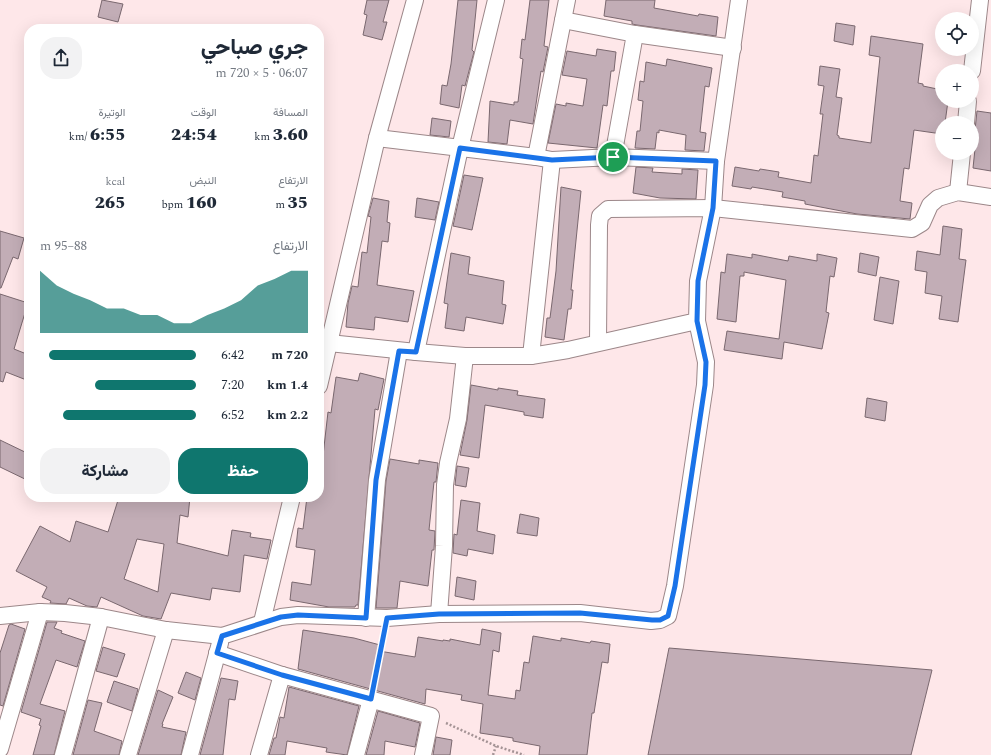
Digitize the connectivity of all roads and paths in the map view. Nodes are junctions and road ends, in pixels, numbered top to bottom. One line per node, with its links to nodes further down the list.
1 (415, 0): 10 (street)
2 (496, 0): 11 (street)
3 (567, 0): 6 (street)
4 (739, 0): 8 (street)
5 (980, 0): 9 (street)
6 (563, 20): 7 (street); 12 (street)
7 (635, 34): 8 (street); 13 (street)
8 (733, 48): 16 (street)
9 (973, 64)
10 (377, 138): 11 (street); 22 (street)
11 (460, 148): 12 (street); 24 (street)
12 (536, 157): 14 (street)
13 (613, 157): 14 (street); 16 (street)
14 (552, 160): 26 (street)
15 (961, 160): 17 (street)
16 (716, 161): 19 (street)
17 (958, 192): 18 (street); 19 (street)
18 (991, 198)
19 (713, 208): 20 (street); 21 (street)
20 (697, 321): 21 (street); 30 (street)
21 (598, 342): 26 (street)
22 (329, 343): 23 (street); 27 (street)
23 (399, 351): 24 (street); 33 (street)
24 (416, 352): 25 (street)
25 (466, 356): 26 (street); 30 (street)
26 (531, 356)
27 (324, 364)
28 (291, 502): 35 (street)
29 (40, 612): 31 (street); 32 (street); 43 (street)
30 (439, 614): 34 (street)
31 (0, 616)
32 (101, 618): 36 (street); 44 (street)
33 (366, 618): 34 (street); 35 (street)
34 (387, 618): 40 (path)
35 (262, 622): 37 (street)
36 (166, 630): 37 (street); 45 (street)
37 (222, 636): 38 (street)
38 (217, 653): 39 (street); 46 (street)
39 (282, 675): 40 (street); 47 (street)
40 (371, 699): 41 (street); 48 (street)
41 (431, 716): 42 (path); 49 (street)
42 (496, 746): 50 (path); 51 (path)
43 (0, 749)
44 (63, 755)
45 (128, 755)
46 (190, 755)
47 (259, 755)
48 (356, 755)
49 (423, 755)
50 (493, 755)
51 (524, 755)

